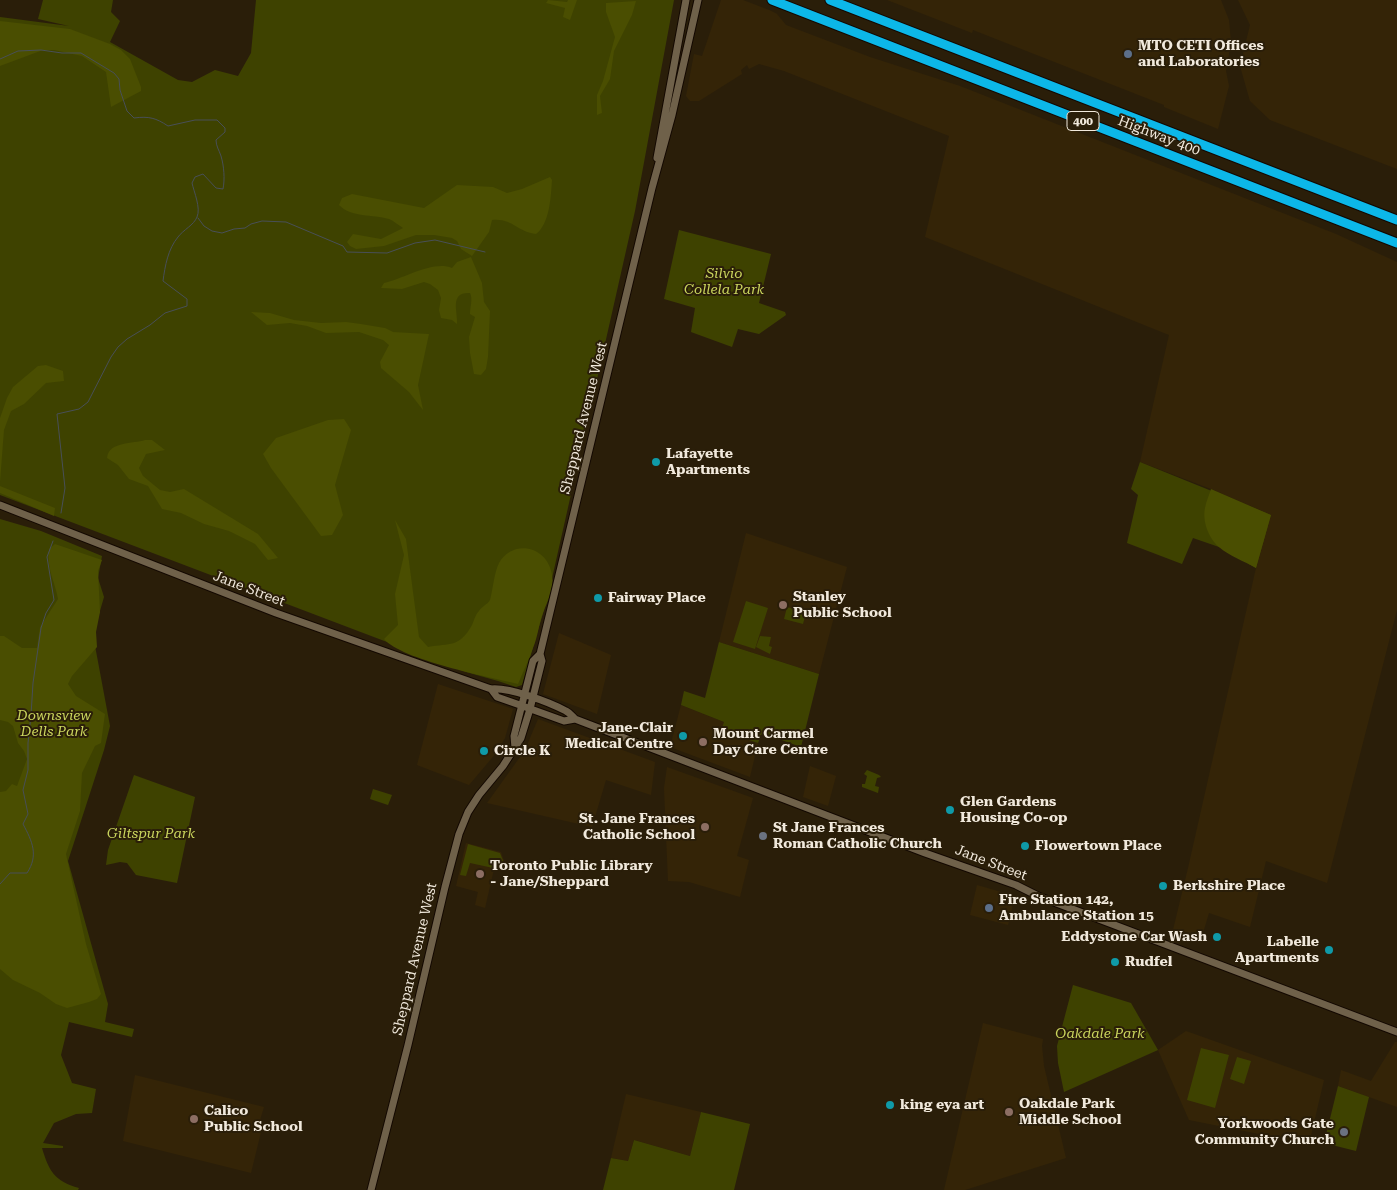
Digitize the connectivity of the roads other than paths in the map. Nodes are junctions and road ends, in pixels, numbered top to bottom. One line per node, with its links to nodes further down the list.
1 (686, 0): 5 (main road, Sheppard Avenue West)
2 (698, 0): 5 (main road, Sheppard Avenue West)
3 (772, 0): 7 (highway, Highway 400 / 400)
4 (830, 0): 6 (highway, Highway 400 / 400)
5 (652, 188): 9 (main road, Sheppard Avenue West)
6 (1397, 220)
7 (1397, 243)
8 (0, 505): 10 (main road, Jane Street)
9 (540, 654): 11 (main road, Sheppard Avenue West); 12 (main road, Sheppard Avenue West)
10 (491, 688): 11 (main road, Jane Street); 13 (main road, Jane Street)
11 (525, 695): 12 (main road, Jane Street); 13 (main road, Sheppard Avenue West)
12 (533, 698): 14 (main road, Sheppard Avenue West); 15 (main road, Jane Street)
13 (522, 706): 14 (main road, Jane Street); 16 (main road, Sheppard Avenue West)
14 (530, 709): 15 (main road, Jane Street); 16 (main road, Sheppard Avenue West)
15 (575, 719): 17 (main road, Jane Street)
16 (515, 749): 18 (main road, Sheppard Avenue West)
17 (1397, 1032)
18 (370, 1190)

